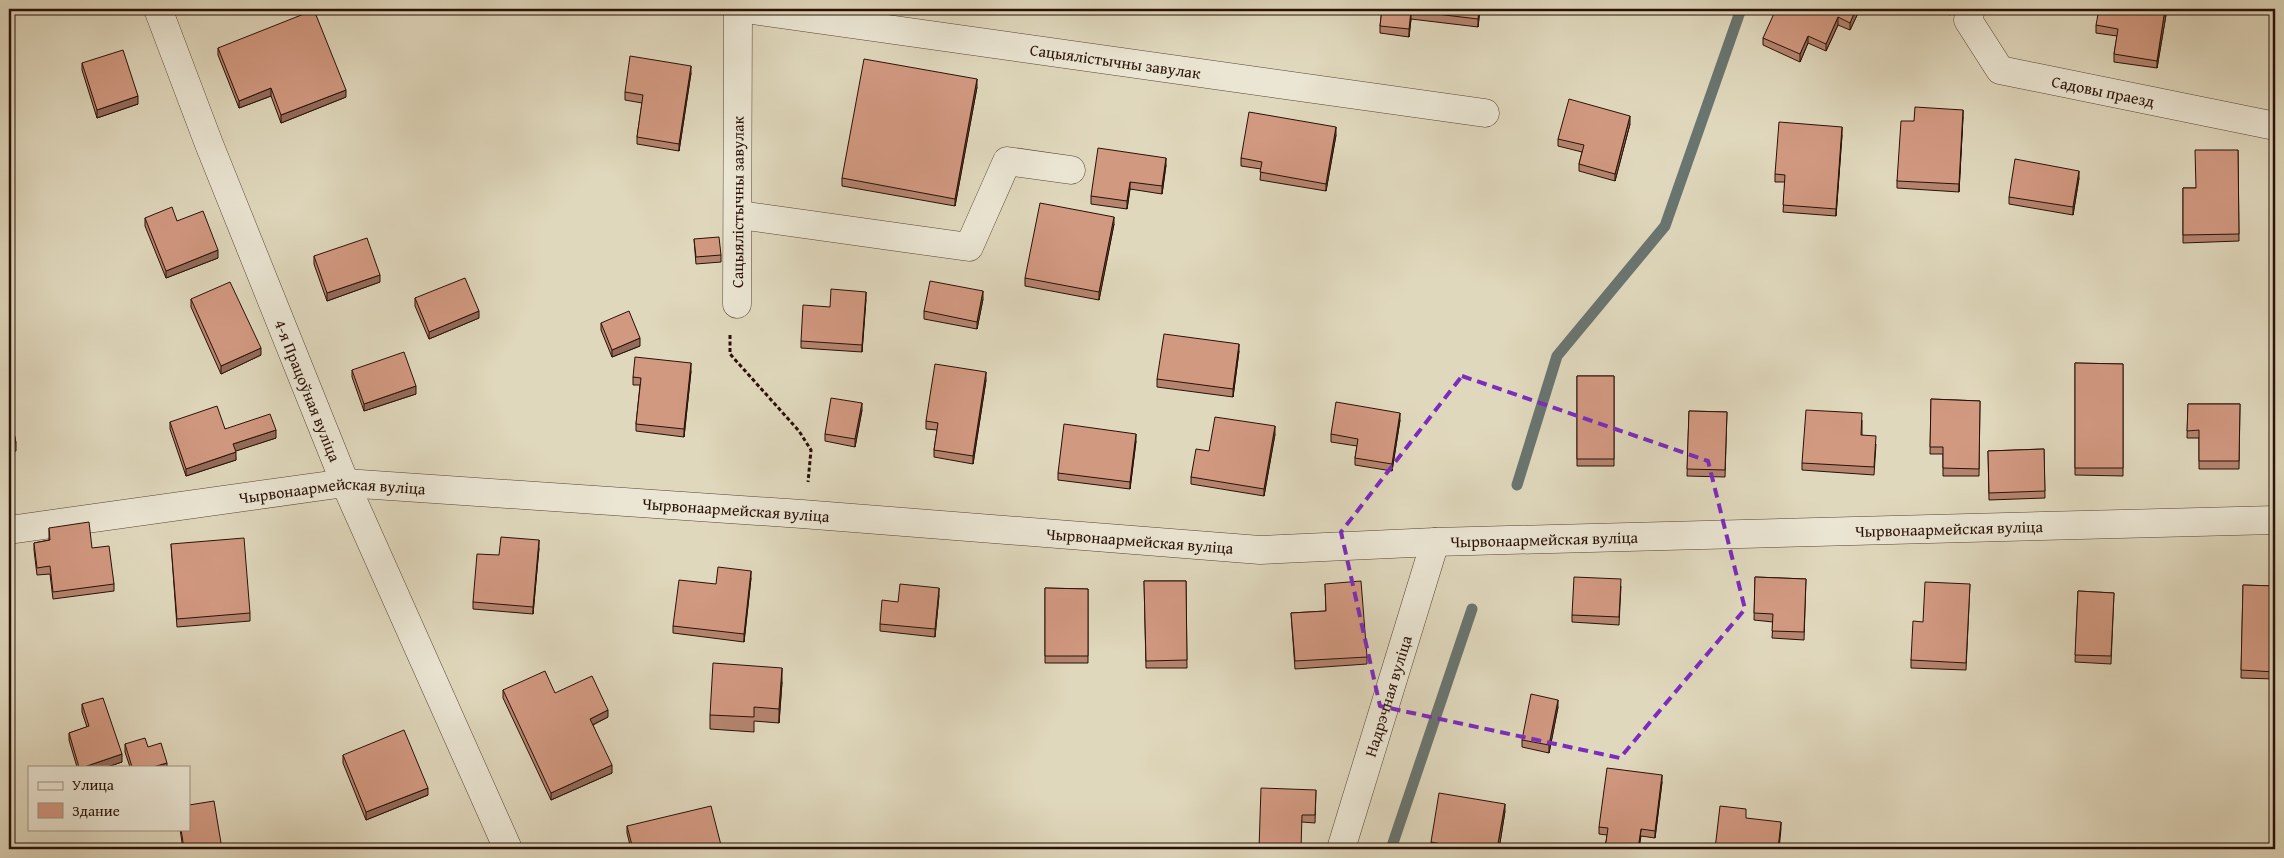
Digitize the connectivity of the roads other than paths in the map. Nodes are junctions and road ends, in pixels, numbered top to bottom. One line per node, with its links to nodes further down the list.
1 (158, 9): 10 (street, 4-я Працоўная вуліца)
2 (738, 9): 8 (street, Сацыялістычны завулак)
3 (745, 9): 5 (street, Сацыялістычны завулак)
4 (1972, 9): 6 (street, Садовы праезд)
5 (1485, 113)
6 (2275, 126)
7 (1071, 170): 8 (street)
8 (738, 215): 9 (street, Сацыялістычны завулак)
9 (737, 304)
10 (345, 483): 12 (street, Чырвонаармейская вуліца); 13 (street, Чырвонаармейская вуліца); 14 (street, 4-я Працоўная вуліца)
11 (2275, 520): 13 (street, Чырвонаармейская вуліца)
12 (9, 530)
13 (1435, 542): 15 (street, Надрэчная вуліца)
14 (508, 849)
15 (1341, 849)

